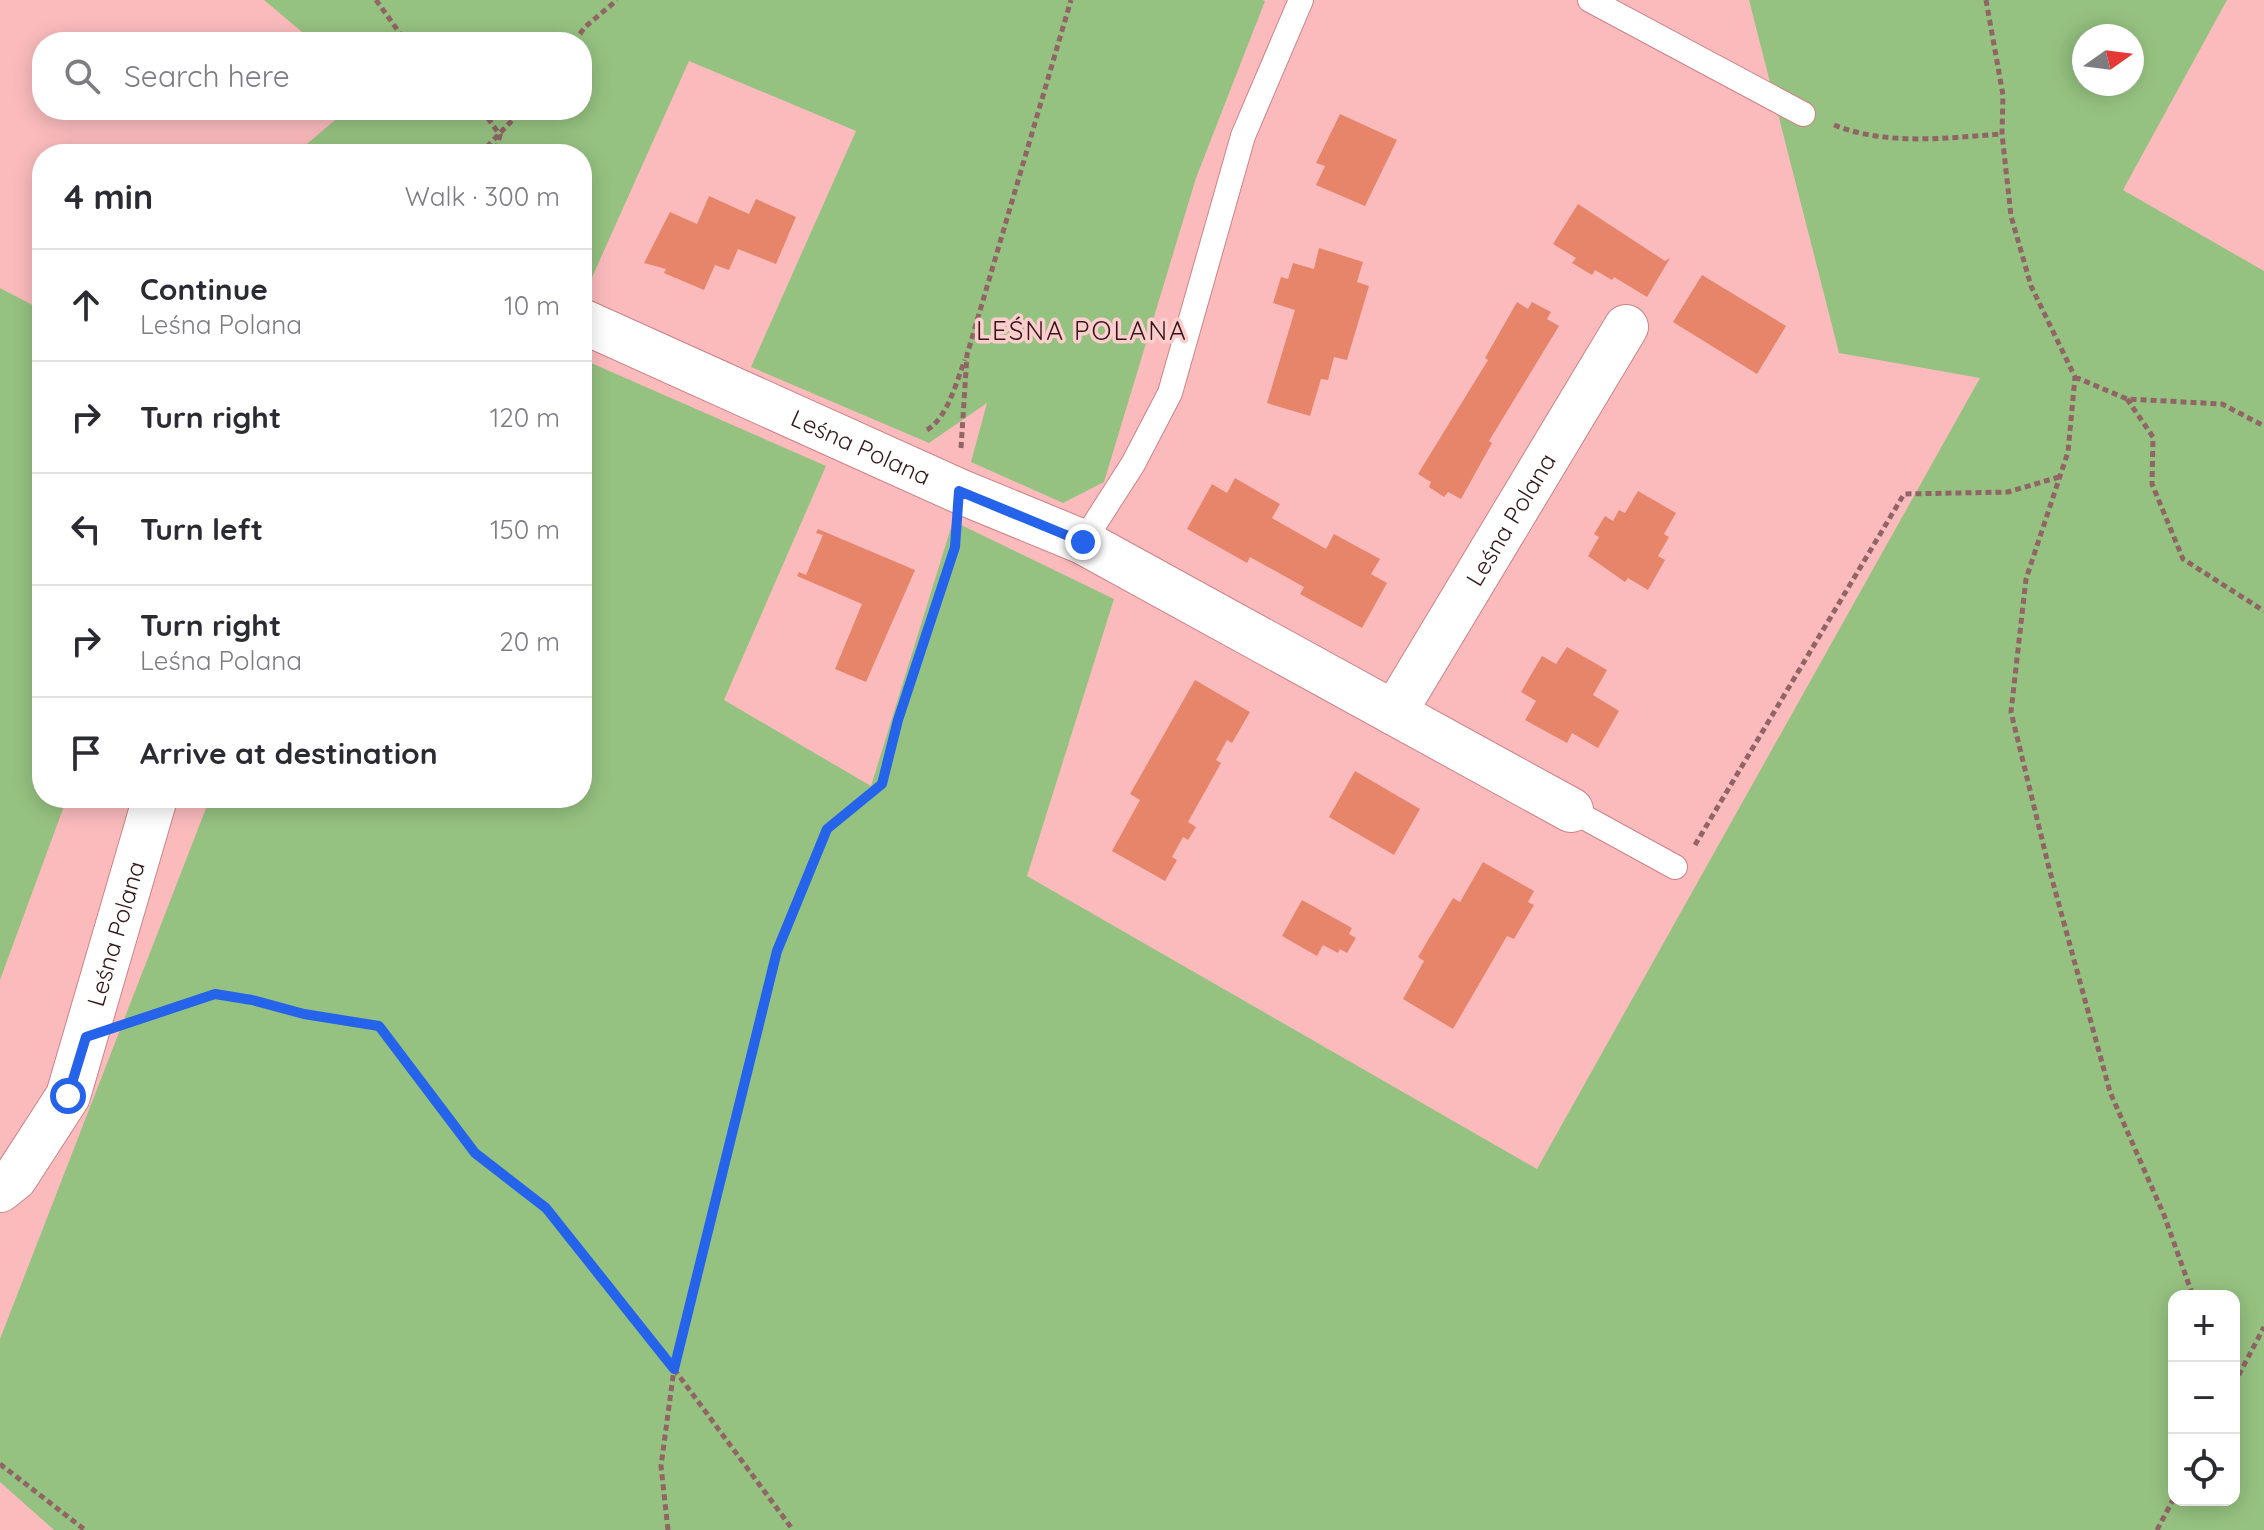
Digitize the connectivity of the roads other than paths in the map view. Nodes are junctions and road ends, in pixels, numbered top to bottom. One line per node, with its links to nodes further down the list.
1 (1301, 0): 6 (lane)
2 (1590, 0): 3 (lane)
3 (1803, 114)
4 (592, 325): 6 (street, Leśna Polana)
5 (1626, 327): 7 (street, Leśna Polana)
6 (1083, 542): 7 (street, Leśna Polana)
7 (1394, 713): 9 (street, Leśna Polana)
8 (152, 808): 11 (street, Leśna Polana)
9 (1571, 810): 10 (lane)
10 (1675, 867)
11 (0, 1190)

